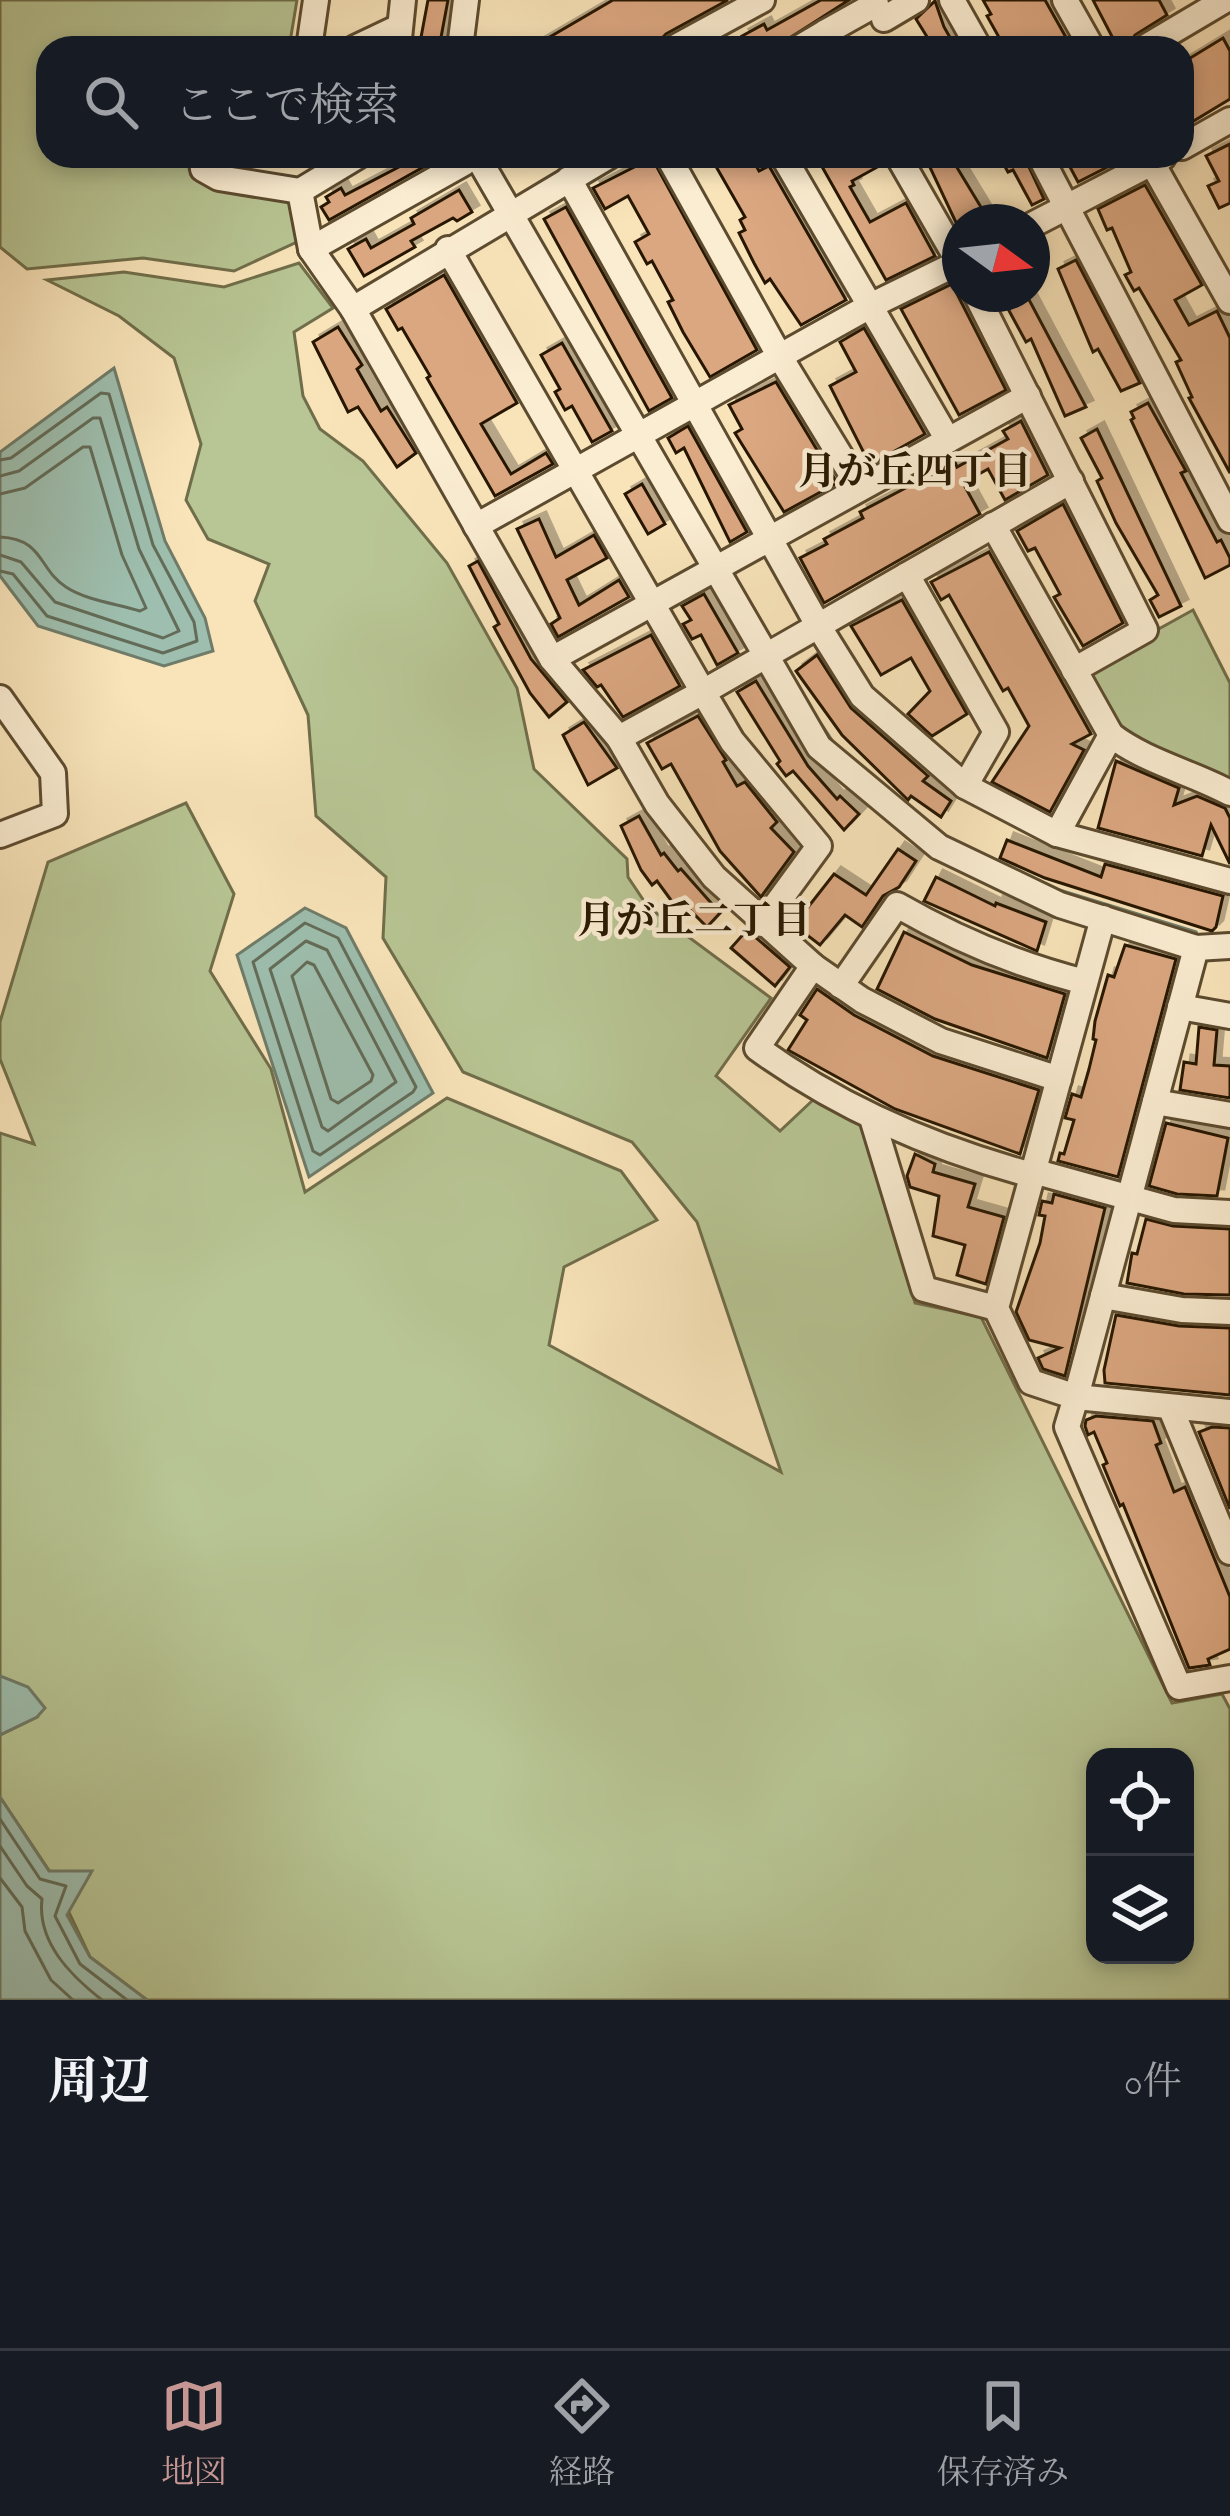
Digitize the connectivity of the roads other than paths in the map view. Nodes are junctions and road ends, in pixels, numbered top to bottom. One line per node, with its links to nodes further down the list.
1 (316, 0): 10 (street)
2 (403, 0): 11 (street)
3 (466, 0): 12 (street)
4 (762, 0): 13 (street)
5 (916, 0): 14 (street)
6 (952, 0): 15 (street)
7 (1065, 0): 16 (street)
8 (1225, 0): 9 (street)
9 (1186, 10): 17 (street)
10 (311, 36)
11 (398, 36)
12 (462, 36)
13 (717, 36)
14 (837, 36)
15 (973, 36)
16 (1085, 36)
17 (1157, 36)
18 (1230, 120): 19 (street)
19 (1194, 140)
20 (203, 168): 32 (street)
21 (338, 168): 32 (street)
22 (455, 168): 37 (street)
23 (477, 168): 34 (street)
24 (588, 168): 31 (street)
25 (675, 168): 44 (street)
26 (789, 168): 41 (street)
27 (905, 168): 36 (street)
28 (1047, 168): 33 (street)
29 (1142, 168): 33 (street)
30 (1162, 168): 40 (street)
31 (568, 179): 34 (street); 46 (street)
32 (300, 191): 37 (street)
33 (1068, 206): 35 (street); 52 (street)
34 (509, 213): 38 (street); 47 (street)
35 (1050, 216)
36 (942, 231)
37 (311, 249): 42 (street)
38 (448, 249): 42 (street); 49 (street)
39 (942, 271): 41 (street)
40 (1229, 295)
41 (870, 306): 44 (street); 48 (street)
42 (353, 309): 54 (street)
43 (985, 312): 45 (street)
44 (780, 357): 46 (street); 51 (street)
45 (1028, 396): 48 (street); 50 (street)
46 (694, 402): 47 (street); 55 (street)
47 (637, 434): 49 (street); 56 (street)
48 (948, 440): 51 (street)
49 (574, 470): 54 (street); 58 (street)
50 (1071, 481): 53 (street); 62 (street)
51 (860, 488): 55 (street)
52 (1230, 520)
53 (994, 525): 57 (street); 62 (street)
54 (476, 526): 61 (street)
55 (770, 537): 56 (street); 59 (street)
56 (714, 568): 58 (street); 60 (street)
57 (907, 575): 59 (street); 67 (street)
58 (651, 604): 61 (street); 63 (street)
59 (819, 627): 60 (street); 67 (street)
60 (765, 656): 63 (street); 72 (street)
61 (552, 659): 66 (street)
62 (1074, 670): 65 (street)
63 (703, 692): 66 (street); 73 (street)
64 (0, 698): 69 (street)
65 (1111, 735): 68 (street); 70 (street)
66 (619, 738): 73 (street)
67 (965, 786): 70 (street)
68 (1230, 794)
69 (1, 830)
70 (1057, 834): 71 (street)
71 (1230, 881)
72 (1103, 919): 75 (street); 77 (street)
73 (761, 923): 76 (street)
74 (1230, 946): 75 (street)
75 (1196, 948): 79 (street)
76 (812, 966): 78 (street); 84 (street)
77 (1085, 982): 78 (street); 81 (street)
78 (841, 986): 81 (street)
79 (1180, 1007): 80 (street); 82 (street)
80 (1230, 1016)
81 (1059, 1078): 85 (street)
82 (1155, 1102): 83 (street); 86 (street)
83 (1230, 1114)
84 (872, 1118): 85 (street); 89 (street)
85 (1033, 1173): 86 (street); 89 (street)
86 (1129, 1200): 87 (street); 88 (street)
87 (1230, 1213)
88 (1103, 1296): 90 (street); 91 (street)
89 (996, 1309): 91 (street)
90 (1230, 1312)
91 (1076, 1397): 92 (street); 95 (street)
92 (1171, 1409): 93 (street); 94 (street)
93 (1230, 1412)
94 (1230, 1552)
95 (1230, 1678)

